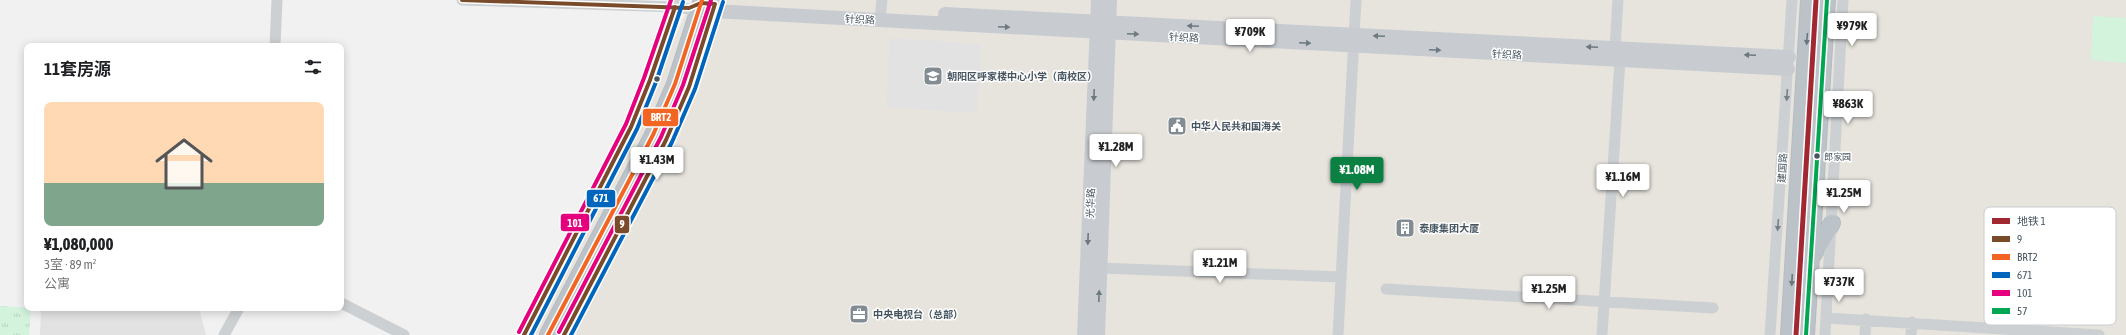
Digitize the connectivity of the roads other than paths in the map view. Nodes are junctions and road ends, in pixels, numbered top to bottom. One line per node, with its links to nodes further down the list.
1 (277, 0): 15 (street)
2 (462, 0): 11 (street)
3 (1098, 0): 13 (main road, 光华路)
4 (1110, 0): 13 (main road, 光华路)
5 (1356, 0): 14 (street)
6 (1618, 0): 16 (street)
7 (1792, 0): 17 (street, 建国路)
8 (1809, 0): 41 (highway, 建国路, one-way to 41)
9 (1827, 0): 19 (highway)
10 (1844, 0): 18 (street)
11 (698, 4): 12 (main road, 针织路); 32 (street); 33 (highway); 34 (highway); 35 (street)
12 (881, 11): 13 (main road, 针织路)
13 (1103, 27): 14 (main road, 针织路); 20 (main road, 光华路); 36 (main road, 光华路, one-way to 36)
14 (1354, 40): 16 (main road, 针织路); 21 (street)
15 (275, 43)
16 (1618, 54): 17 (main road, 针织路); 23 (street)
17 (1789, 63): 40 (street, 建国路, one-way to 40)
18 (1832, 223): 19 (highway); 27 (street)
19 (1810, 260): 42 (highway)
20 (1100, 268): 21 (street); 37 (main road, 光华路, one-way to 20)
21 (1341, 277): 38 (street)
22 (1386, 289): 23 (street)
23 (1604, 302): 25 (street); 39 (street)
24 (344, 305): 31 (street)
25 (1713, 308)
26 (237, 311): 30 (street)
27 (1826, 318): 28 (street); 43 (street)
28 (1866, 320): 29 (street); 44 (street)
29 (1912, 322): 45 (street); 46 (street)
30 (224, 335)
31 (404, 335)
32 (524, 335)
33 (538, 335)
34 (548, 335)
35 (564, 335)
36 (1084, 335)
37 (1098, 335)
38 (1338, 335)
39 (1602, 335)
40 (1770, 335)
41 (1789, 335)
42 (1806, 335)
43 (1825, 335)
44 (1865, 335)
45 (1911, 335)
46 (2099, 335)

